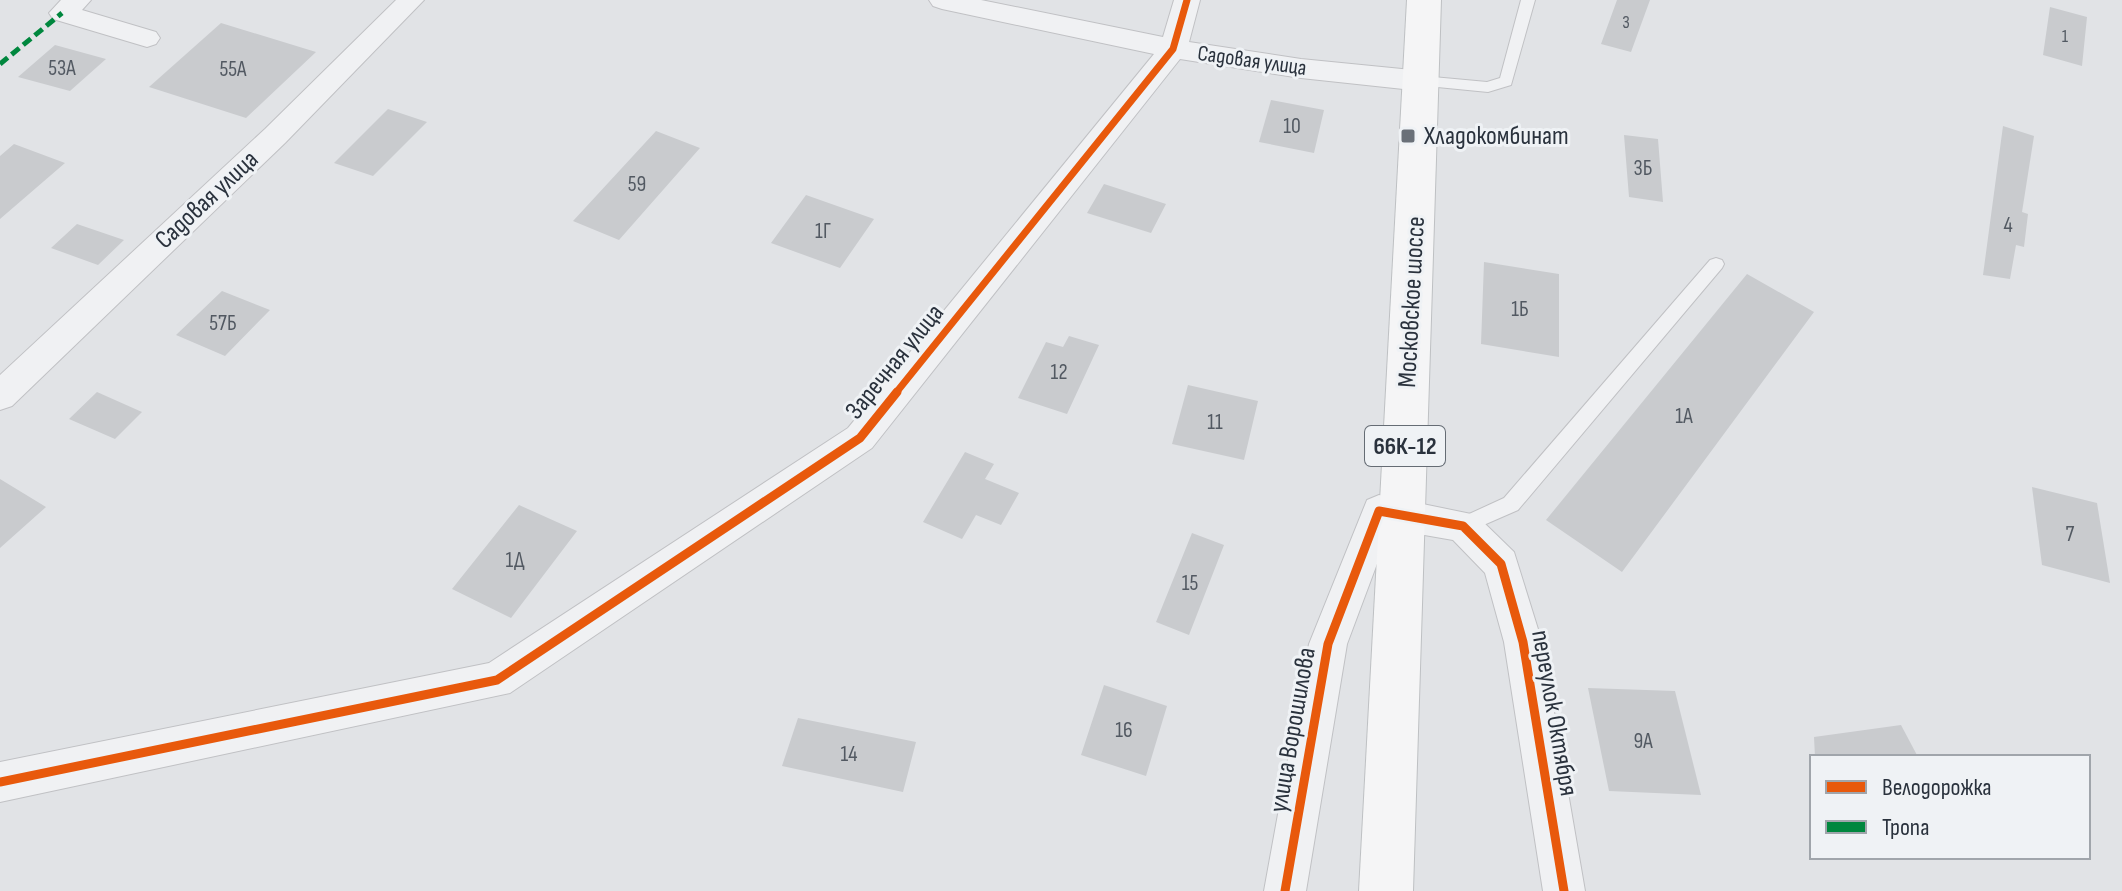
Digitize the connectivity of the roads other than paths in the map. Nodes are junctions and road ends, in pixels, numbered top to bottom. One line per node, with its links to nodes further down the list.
1 (78, 0): 7 (street)
2 (411, 0): 11 (street, Садовая улица)
3 (942, 0): 8 (street, Садовая улица)
4 (1187, 0): 8 (street, Заречная улица)
5 (1424, 0): 9 (main road, Московское шоссе / 66К-12)
6 (1528, 0): 9 (lane)
7 (147, 38)
8 (1173, 49): 9 (street, Садовая улица); 14 (street, Заречная улица)
9 (1422, 81): 12 (main road, Московское шоссе / 66К-12)
10 (1716, 264): 13 (lane)
11 (0, 396)
12 (1402, 514): 13 (street); 15 (street, улица Ворошилова); 16 (main road, Московское шоссе / 66К-12)
13 (1463, 526): 17 (street, переулок Октября)
14 (0, 782)
15 (1285, 891)
16 (1386, 891)
17 (1564, 891)

